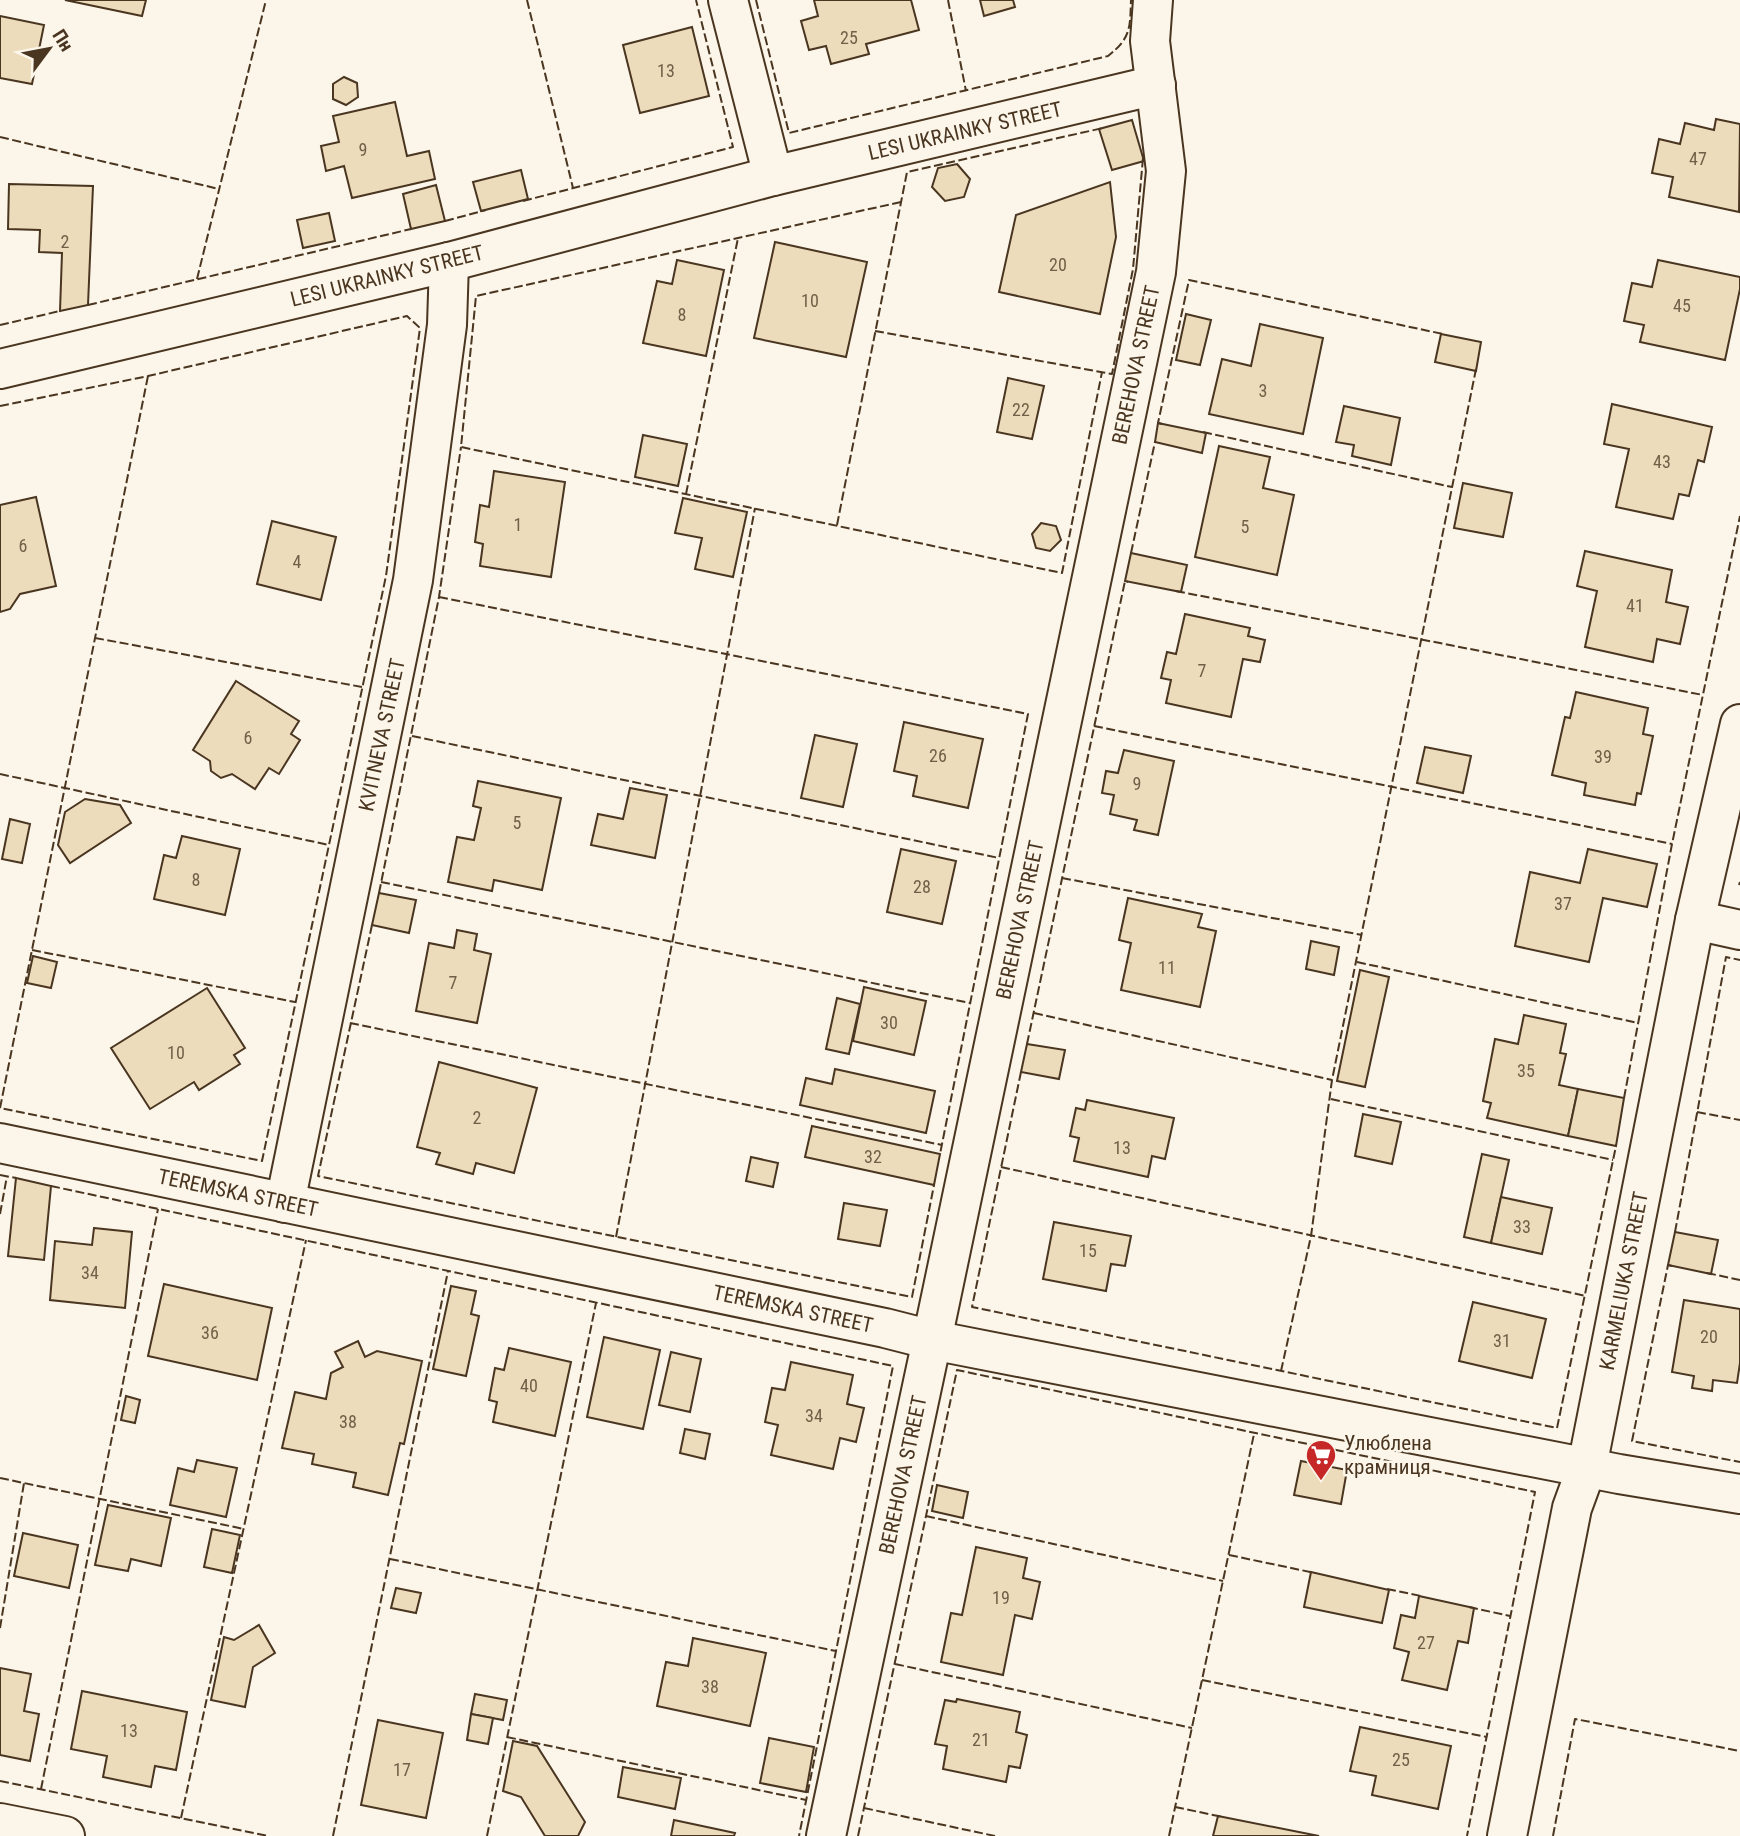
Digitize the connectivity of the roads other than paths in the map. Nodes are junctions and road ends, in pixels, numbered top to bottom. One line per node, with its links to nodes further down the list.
1 (728, 0): 4 (street)
2 (1153, 0): 3 (street, BEREHOVA STREET)
3 (1156, 85): 4 (street, LESI UKRAINKY STREET); 12 (street, BEREHOVA STREET)
4 (773, 176): 5 (street, LESI UKRAINKY STREET)
5 (449, 262): 6 (street, LESI UKRAINKY STREET); 11 (street, KVITNEVA STREET)
6 (0, 369)
7 (1740, 724): 8 (street, KARMELIUKA STREET)
8 (1695, 920): 9 (street); 13 (street, KARMELIUKA STREET)
9 (1740, 930)
10 (0, 1143): 11 (street, TEREMSKA STREET)
11 (285, 1203): 12 (street, TEREMSKA STREET)
12 (932, 1340): 13 (street, TEREMSKA STREET); 17 (street, BEREHOVA STREET)
13 (1587, 1467): 14 (street, TEREMSKA STREET); 18 (street, KARMELIUKA STREET)
14 (1740, 1494)
15 (0, 1823): 16 (street)
16 (65, 1836)
17 (826, 1836)
18 (1507, 1836)

